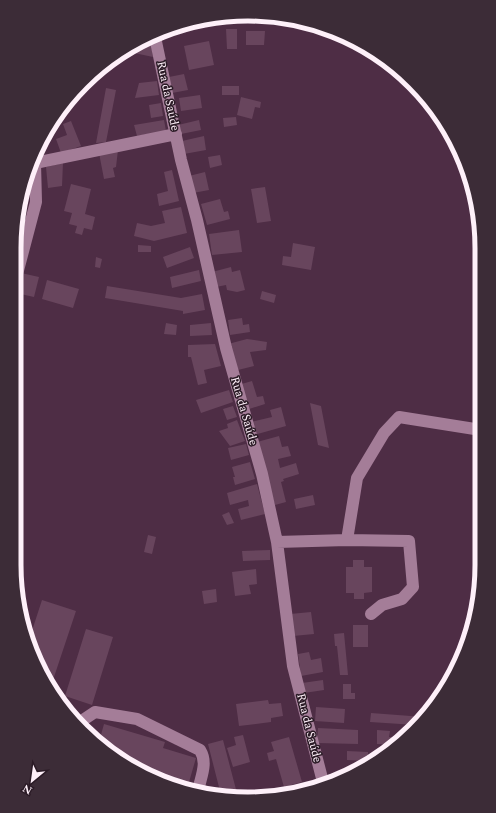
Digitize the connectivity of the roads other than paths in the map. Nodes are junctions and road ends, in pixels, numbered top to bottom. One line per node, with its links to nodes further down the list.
1 (156, 40): 2 (street, Rua da Saúde)
2 (176, 134): 3 (street); 8 (street, Rua da Saúde)
3 (38, 162)
4 (34, 173): 5 (street)
5 (21, 259)
6 (475, 429): 7 (street)
7 (347, 540): 8 (street); 9 (street)
8 (277, 542): 11 (street, Rua da Saúde)
9 (371, 614)
10 (82, 721): 12 (street)
11 (322, 780)
12 (199, 787)

